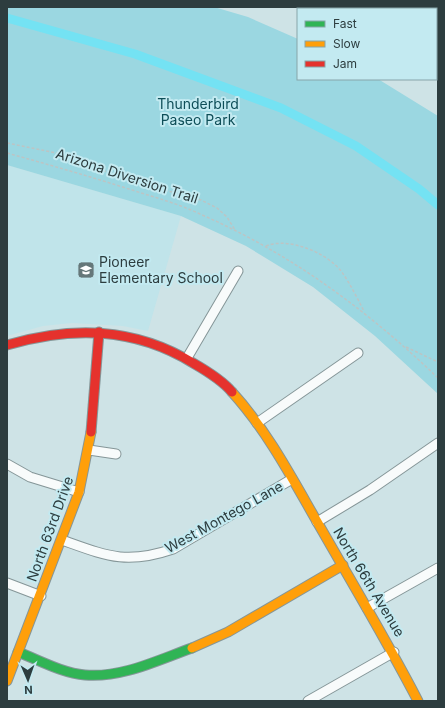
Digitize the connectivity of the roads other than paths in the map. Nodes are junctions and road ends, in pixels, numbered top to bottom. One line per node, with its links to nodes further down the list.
1 (238, 271): 5 (street)
2 (99, 332): 3 (street, North 66th Avenue); 5 (street, North 66th Avenue); 8 (street, North 63rd Drive)
3 (7, 345)
4 (358, 352): 6 (street)
5 (187, 358): 6 (street, North 66th Avenue)
6 (257, 423): 11 (street, North 66th Avenue)
7 (438, 443): 13 (street)
8 (89, 450): 9 (street); 12 (street, North 63rd Drive)
9 (116, 454)
10 (7, 464): 12 (street)
11 (292, 479): 13 (street, North 66th Avenue); 14 (street, West Montego Lane)
12 (80, 492): 14 (street, North 63rd Drive)
13 (317, 522): 15 (street, North 66th Avenue)
14 (62, 540): 18 (street, North 63rd Drive)
15 (343, 565): 19 (street, North 66th Avenue); 20 (street)
16 (438, 568): 19 (street)
17 (7, 583): 18 (street)
18 (41, 596): 20 (street, North 63rd Drive)
19 (367, 608): 21 (street, North 66th Avenue)
20 (18, 652): 22 (street, North 63rd Drive)
21 (394, 652): 23 (street); 24 (street, North 66th Avenue)
22 (7, 681)
23 (308, 701)
24 (418, 701)

